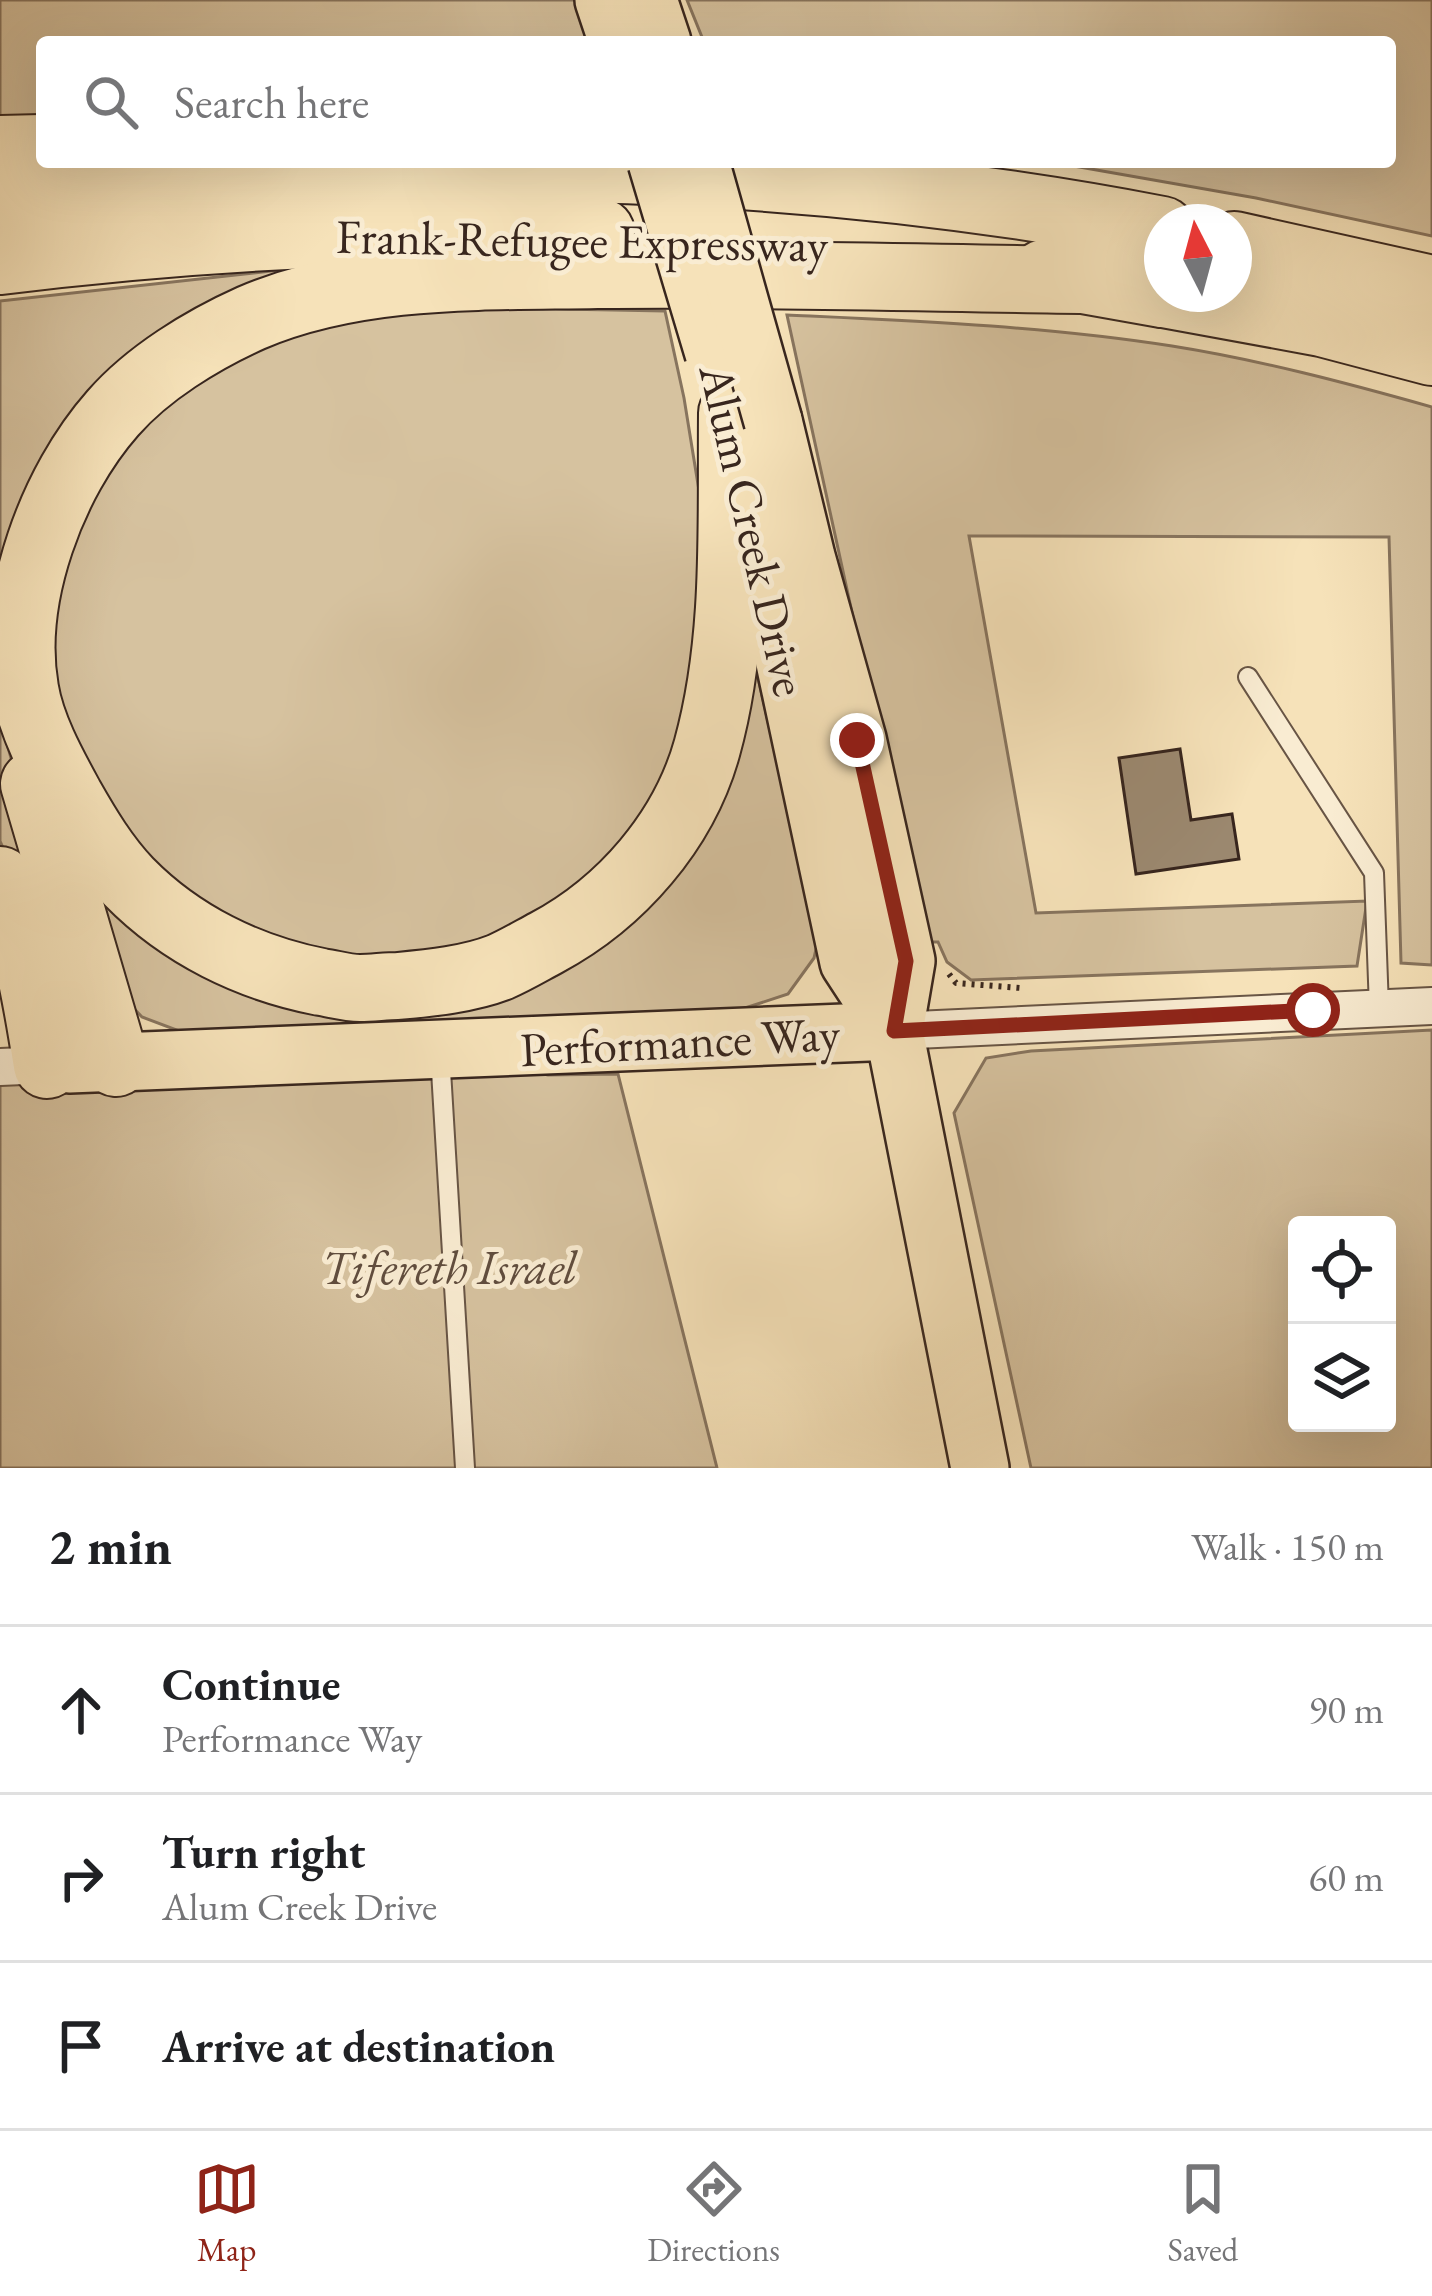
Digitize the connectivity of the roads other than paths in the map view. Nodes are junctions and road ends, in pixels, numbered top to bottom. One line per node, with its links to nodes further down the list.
1 (0, 148): 2 (highway)
2 (36, 148)
3 (270, 168): 6 (highway)
4 (659, 168): 16 (main road, Alum Creek Drive, bridge)
5 (701, 168): 16 (main road, Alum Creek Drive, bridge)
6 (297, 172): 7 (highway, Frank-Refugee Expressway); 8 (highway, Frank-Refugee Expressway)
7 (0, 199)
8 (1144, 227)
9 (1252, 248): 12 (highway)
10 (0, 261): 11 (highway, Frank-Refugee Expressway)
11 (1089, 280): 13 (highway, Frank-Refugee Expressway); 18 (highway)
12 (1432, 289)
13 (1144, 290)
14 (1252, 310): 15 (highway, Frank-Refugee Expressway)
15 (1432, 352)
16 (752, 417): 18 (highway); 22 (main road, Alum Creek Drive)
17 (1248, 677): 21 (lane)
18 (25, 693): 24 (highway)
19 (0, 880): 25 (highway)
20 (1432, 1006): 21 (street, Performance Way)
21 (1379, 1008): 22 (street, Performance Way)
22 (894, 1031): 23 (main road, Performance Way); 27 (main road, Alum Creek Drive)
23 (440, 1051): 24 (main road, Performance Way); 26 (lane)
24 (116, 1063): 25 (main road, Performance Way)
25 (23, 1066)
26 (465, 1468)
27 (980, 1468)

